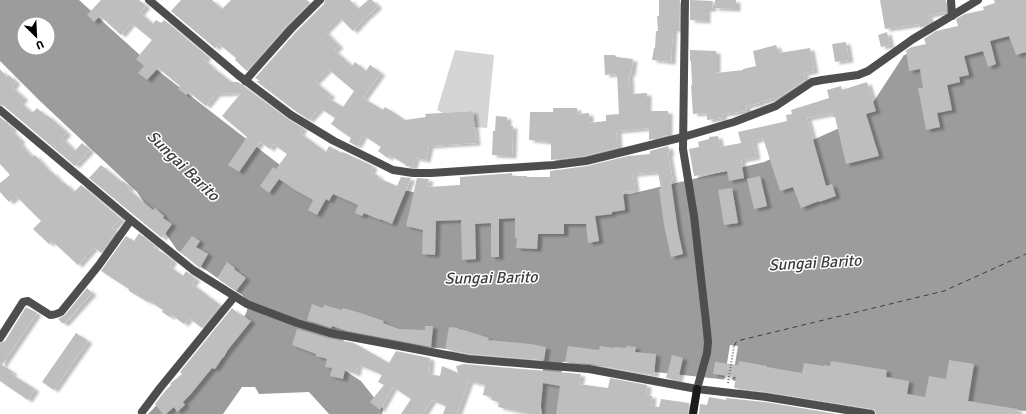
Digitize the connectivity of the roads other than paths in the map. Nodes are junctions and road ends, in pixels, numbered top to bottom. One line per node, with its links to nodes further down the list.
1 (149, 0): 7 (street)
2 (320, 0): 7 (street)
3 (685, 0): 9 (street)
4 (951, 0): 6 (street)
5 (978, 0): 6 (street)
6 (952, 16): 9 (street)
7 (245, 81): 9 (street)
8 (0, 110): 10 (street)
9 (684, 137): 13 (street)
10 (131, 220): 11 (street); 12 (street)
11 (235, 296): 13 (street); 14 (street)
12 (0, 338)
13 (698, 386): 15 (street); 16 (street)
14 (142, 412)
15 (693, 414)
16 (871, 414)

